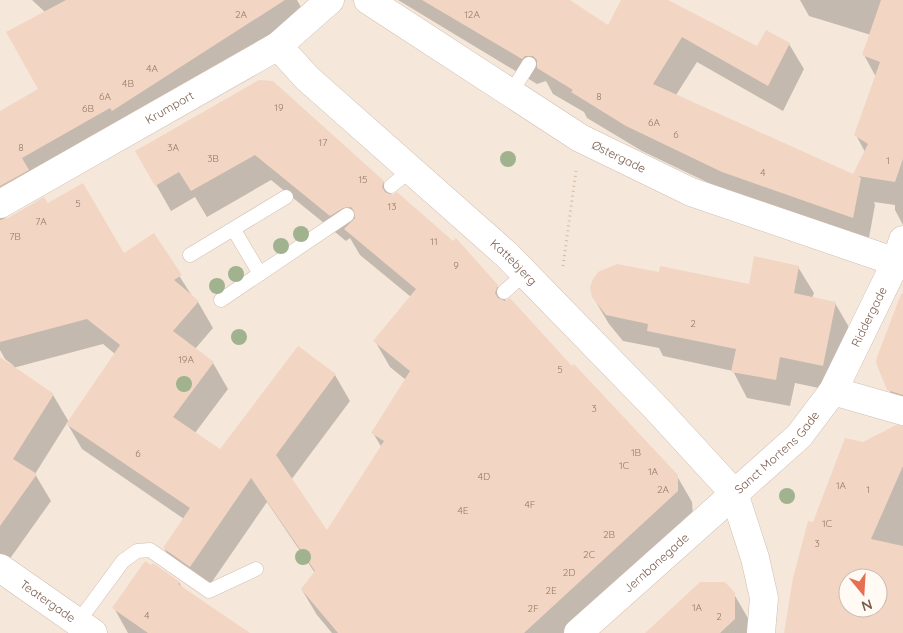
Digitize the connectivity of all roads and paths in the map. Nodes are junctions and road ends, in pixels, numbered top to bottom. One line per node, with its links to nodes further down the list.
1 (330, 0): 3 (street, Krumport)
2 (368, 0): 5 (street, Østergade)
3 (278, 46): 8 (street, Krumport); 13 (street, Kattebjerg)
4 (529, 64): 5 (lane)
5 (511, 93): 6 (street, Østergade)
6 (580, 138): 11 (street, Østergade); 17 (path)
7 (286, 197): 10 (lane)
8 (0, 204)
9 (347, 215): 14 (lane)
10 (234, 230): 12 (lane); 14 (lane)
11 (899, 251): 18 (street, Riddergade)
12 (190, 256)
13 (525, 273): 15 (lane); 17 (street, Kattebjerg)
14 (260, 274): 16 (lane)
15 (504, 292)
16 (221, 300)
17 (557, 306): 20 (street, Kattebjerg)
18 (832, 391): 19 (street); 20 (street, Sanct Mortens Gade)
19 (903, 411)
20 (734, 493): 24 (street, Jernbanegade); 25 (street, Sanct Mortens Gade)
21 (0, 568): 23 (street, Teatergade)
22 (256, 569): 23 (lane)
23 (86, 628)
24 (578, 633)
25 (761, 633)

